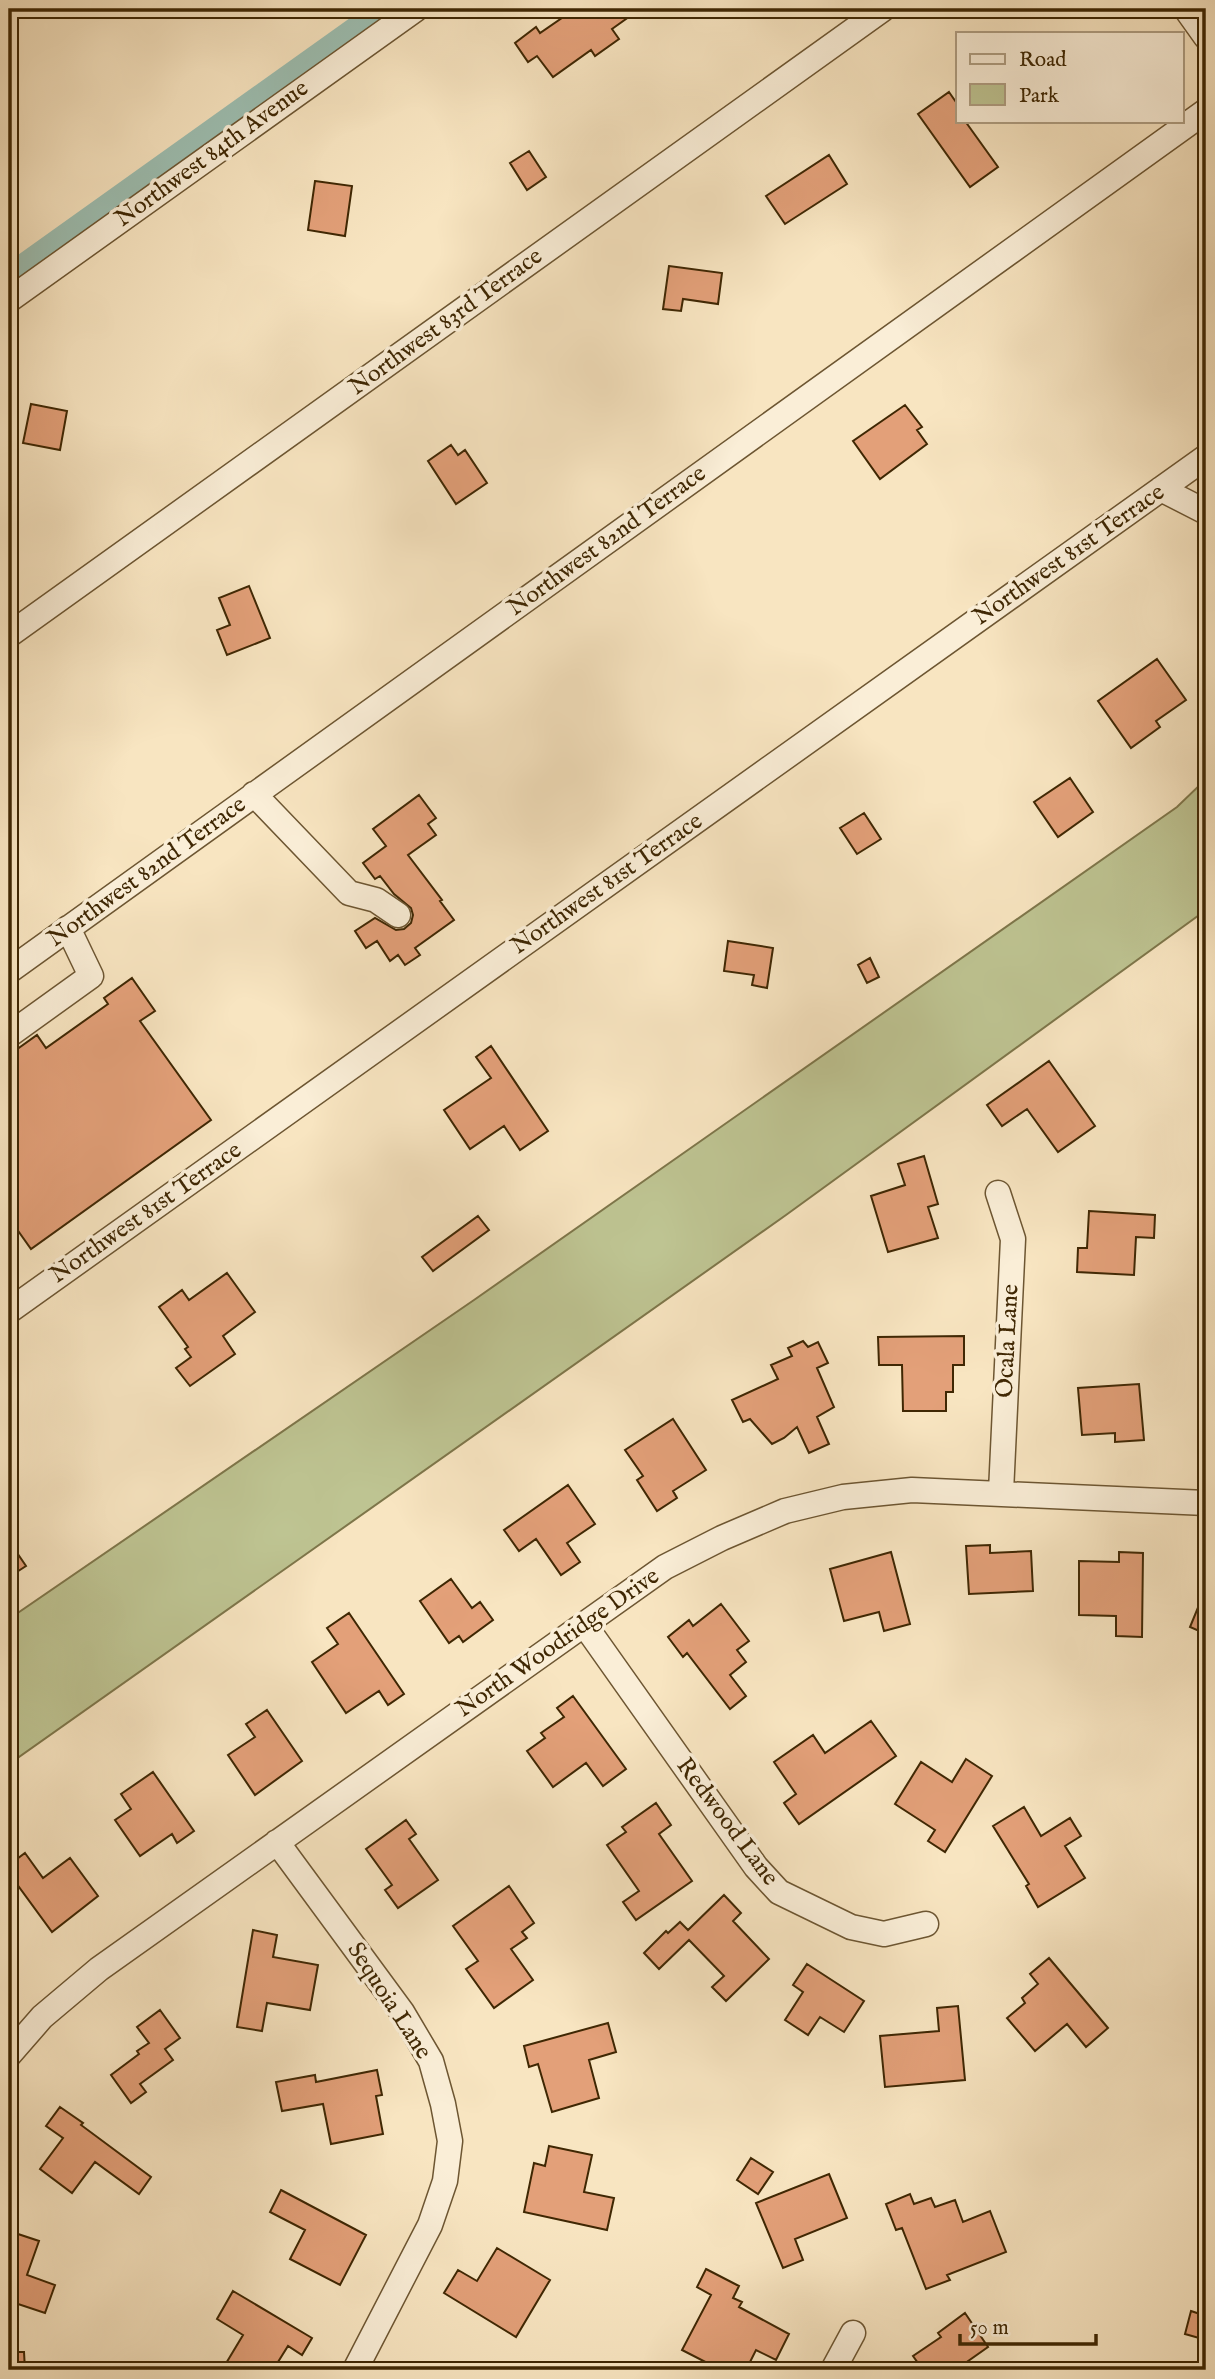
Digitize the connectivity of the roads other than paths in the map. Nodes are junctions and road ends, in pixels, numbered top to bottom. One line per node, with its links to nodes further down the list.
1 (416, 9): 6 (street, Northwest 84th Avenue)
2 (883, 9): 10 (street, Northwest 83rd Terrace)
3 (1186, 9): 4 (street)
4 (1206, 37)
5 (1206, 111): 11 (street, Northwest 82nd Terrace)
6 (9, 300)
7 (1206, 457): 8 (street, Northwest 81st Terrace)
8 (1161, 489): 9 (street); 17 (street, Northwest 81st Terrace)
9 (1206, 512)
10 (9, 635)
11 (254, 794): 12 (street); 13 (street, Northwest 82nd Terrace)
12 (398, 915)
13 (68, 928): 14 (street, Northwest 82nd Terrace); 15 (street)
14 (9, 971)
15 (9, 1035)
16 (998, 1193): 18 (street, Ocala Lane)
17 (9, 1311)
18 (1000, 1492): 19 (street, North Woodridge Drive); 20 (street, North Woodridge Drive)
19 (1206, 1503)
20 (584, 1624): 21 (street, North Woodridge Drive); 22 (street, Redwood Lane)
21 (278, 1842): 23 (street, North Woodridge Drive); 25 (street, Sequoia Lane)
22 (926, 1924)
23 (9, 2055)
24 (853, 2333): 26 (street)
25 (355, 2370)
26 (833, 2370)

